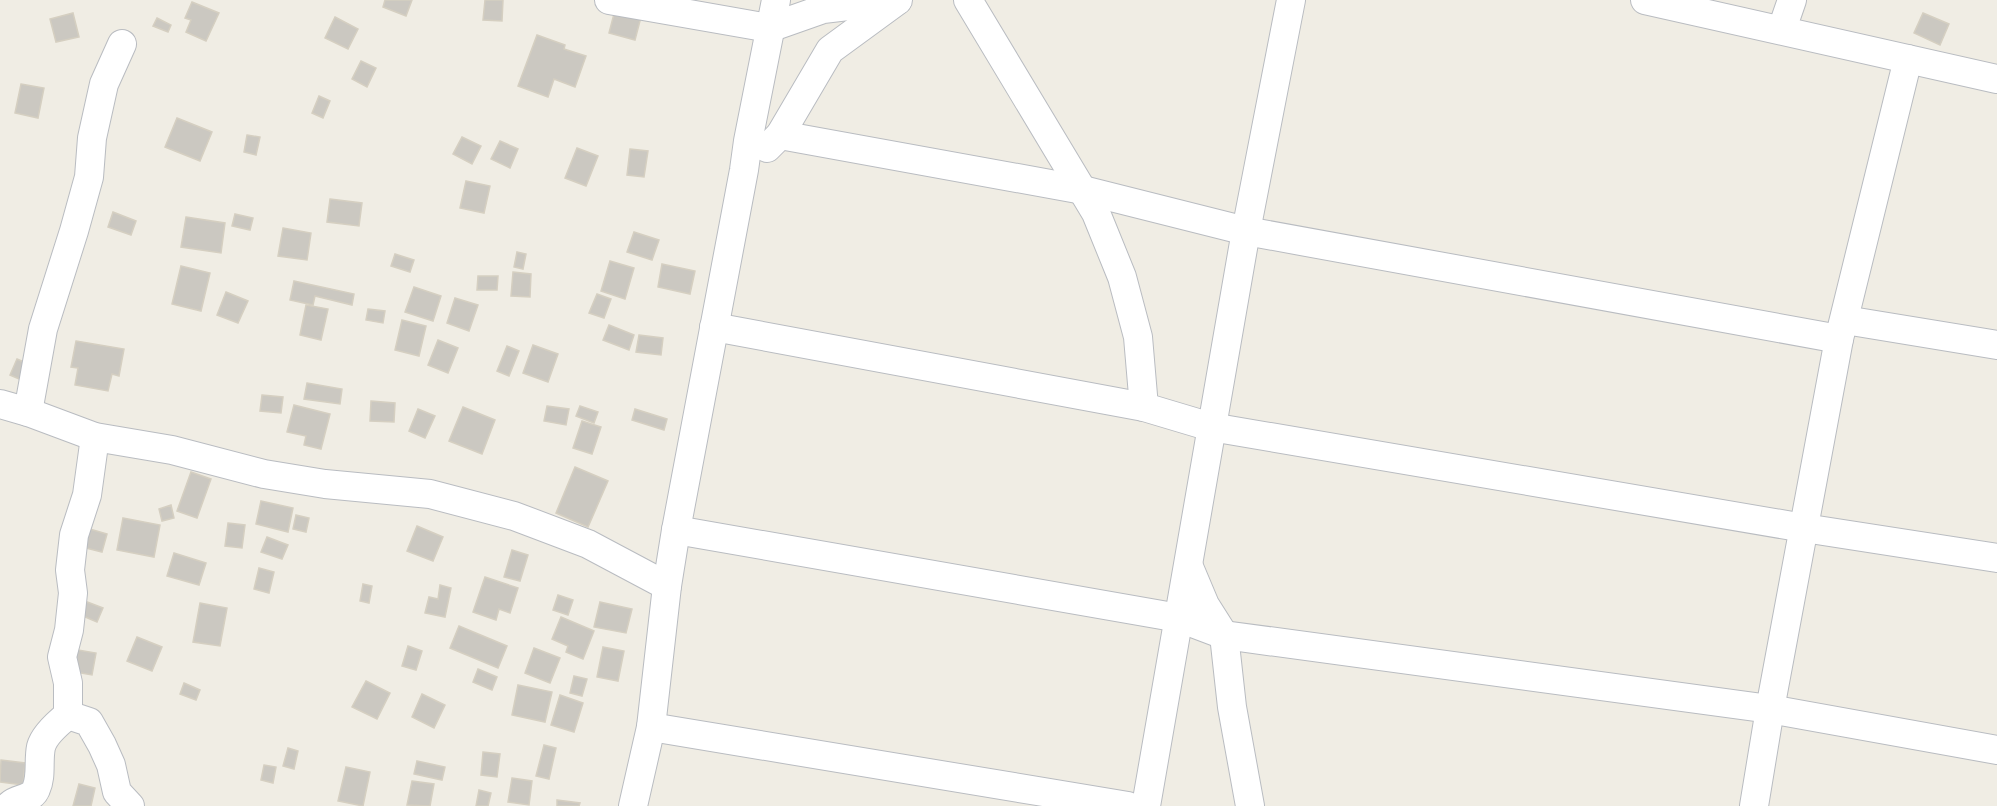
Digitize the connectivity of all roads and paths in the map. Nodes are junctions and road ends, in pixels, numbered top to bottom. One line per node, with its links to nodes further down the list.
1 (609, 0): 8 (street)
2 (776, 0): 8 (street)
3 (899, 0): 8 (street); 13 (street)
4 (968, 0): 15 (street)
5 (1291, 0): 16 (street)
6 (1645, 0): 9 (street)
7 (1792, 0): 9 (street)
8 (769, 28): 14 (street)
9 (1782, 29): 11 (street)
10 (122, 44): 22 (street)
11 (1908, 59): 12 (street); 18 (street)
12 (1997, 79)
13 (780, 135): 14 (street); 15 (street)
14 (744, 170): 17 (street)
15 (1083, 190): 16 (street); 21 (street)
16 (1246, 231): 18 (street); 23 (street)
17 (714, 327): 21 (street); 26 (street)
18 (1842, 329): 19 (street); 25 (street)
19 (1997, 345)
20 (0, 404): 22 (street)
21 (1144, 407): 23 (street)
22 (28, 412): 24 (street)
23 (1211, 427): 25 (street); 28 (street)
24 (95, 437): 29 (street); 33 (street)
25 (1803, 528): 27 (street); 32 (street)
26 (676, 530): 29 (street); 30 (street)
27 (1997, 558)
28 (1189, 567): 30 (street); 31 (street)
29 (667, 586): 34 (street)
30 (1179, 618): 31 (street); 40 (street)
31 (1224, 635): 32 (street); 41 (street)
32 (1770, 709): 35 (street); 42 (street)
33 (68, 715): 36 (street); 37 (street)
34 (651, 727): 38 (street); 39 (street)
35 (1997, 750)
36 (9, 806)
37 (130, 806)
38 (633, 806)
39 (1128, 806)
40 (1146, 806)
41 (1250, 806)
42 (1755, 806)

